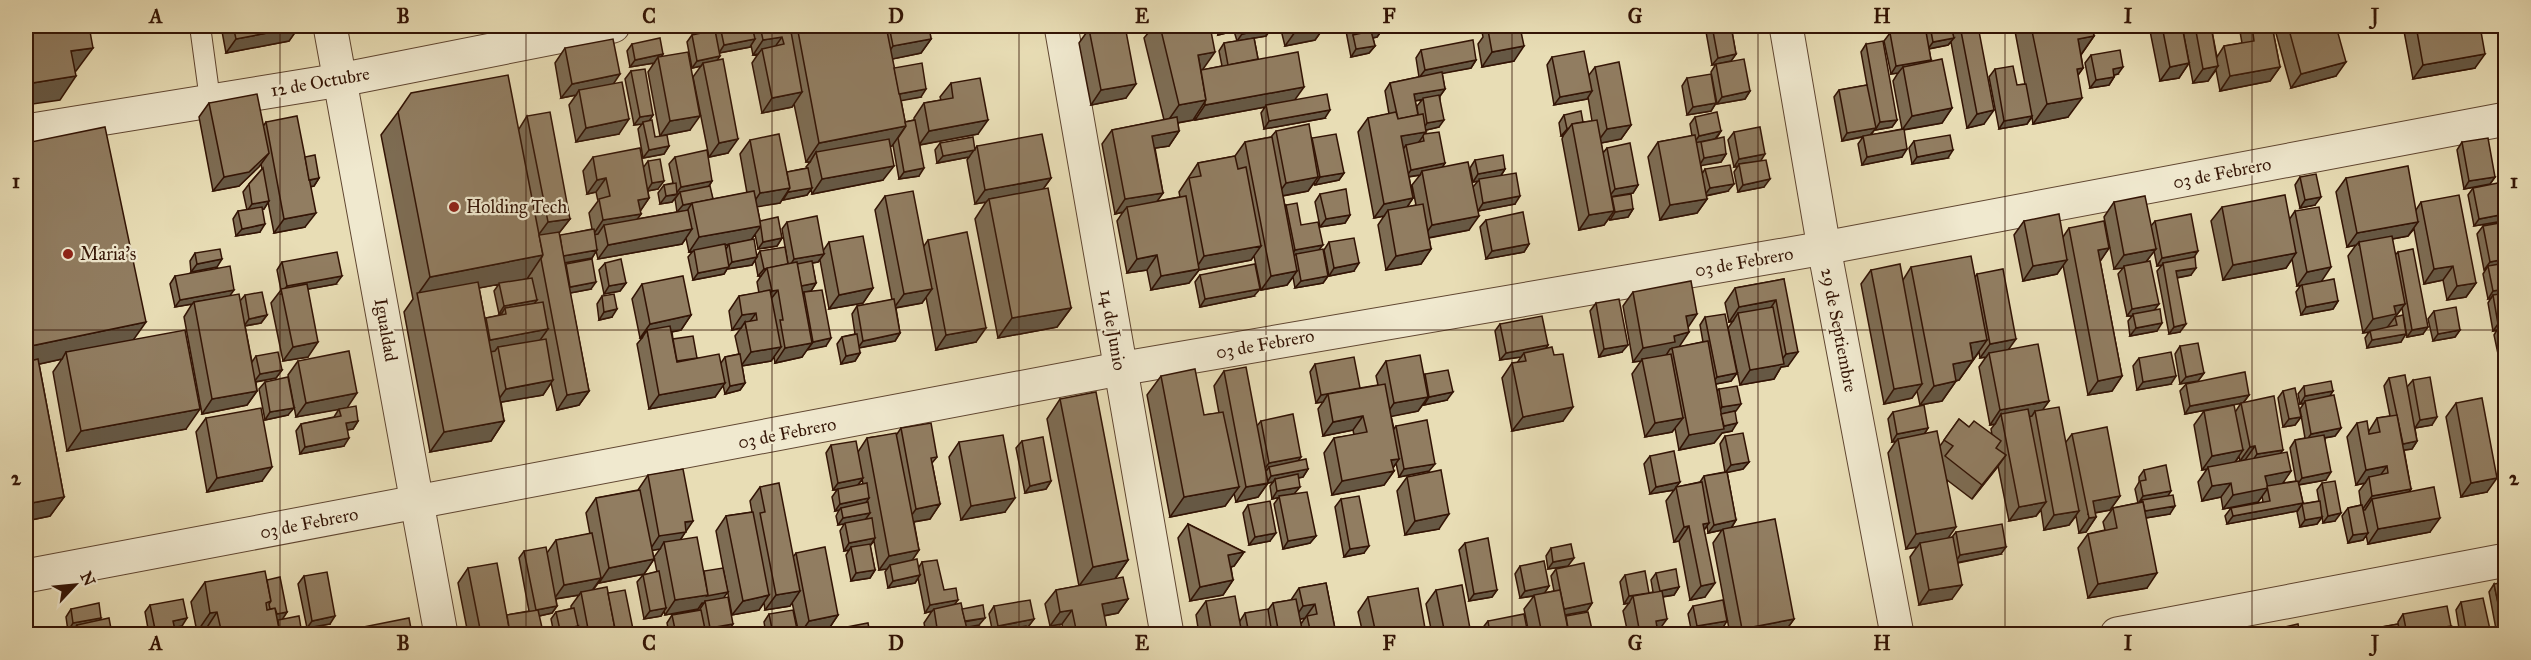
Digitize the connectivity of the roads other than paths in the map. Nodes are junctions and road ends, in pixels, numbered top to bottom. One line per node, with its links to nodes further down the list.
1 (200, 26): 7 (lane)
2 (330, 26): 6 (street, Igualdad)
3 (614, 26): 6 (street, 12 de Octubre)
4 (1061, 26): 11 (street, 14 de Junio)
5 (1786, 26): 10 (street, 29 de Septiembre)
6 (340, 80): 7 (street, 12 de Octubre); 12 (street, Igualdad)
7 (210, 100): 9 (street, 12 de Octubre)
8 (2505, 119): 10 (street, 03 de Febrero)
9 (26, 131)
10 (1824, 248): 11 (street, 03 de Febrero); 17 (street, 29 de Septiembre)
11 (1119, 369): 12 (street, 03 de Febrero); 16 (street, 14 de Junio)
12 (417, 503): 14 (street, 03 de Febrero); 15 (street, Igualdad)
13 (2505, 560): 18 (street)
14 (26, 576)
15 (441, 634)
16 (1167, 634)
17 (1897, 634)
18 (2116, 634)

